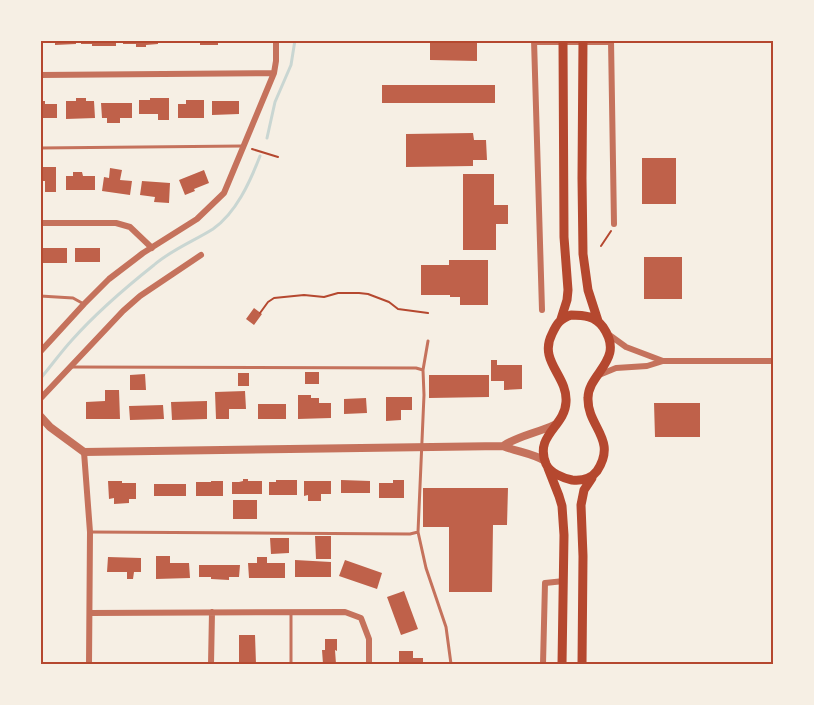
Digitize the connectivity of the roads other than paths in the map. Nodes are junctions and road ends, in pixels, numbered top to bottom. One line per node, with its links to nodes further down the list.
1 (276, 40): 6 (street)
2 (534, 41): 3 (street); 16 (street)
3 (563, 41): 4 (street); 17 (main road)
4 (584, 41): 5 (street); 18 (main road)
5 (611, 41): 11 (street)
6 (274, 73): 7 (street); 8 (street)
7 (40, 75)
8 (244, 146): 9 (lane); 12 (street)
9 (40, 148)
10 (40, 223): 12 (street)
11 (613, 227)
12 (152, 248): 15 (street)
13 (201, 255): 24 (street)
14 (40, 296): 15 (lane)
15 (84, 304): 21 (street)
16 (542, 310)
17 (561, 319): 18 (main road); 29 (main road)
18 (598, 321): 19 (main road)
19 (607, 334): 22 (street); 26 (main road)
20 (428, 340): 25 (lane)
21 (40, 352)
22 (663, 361): 23 (street); 26 (street)
23 (774, 361)
24 (71, 367): 25 (lane); 27 (street)
25 (423, 370): 31 (lane)
26 (599, 375): 34 (main road)
27 (40, 399)
28 (40, 416): 32 (street)
29 (554, 425): 30 (street); 33 (main road)
30 (503, 446): 31 (street); 33 (street)
31 (421, 447): 32 (street); 36 (lane)
32 (84, 452): 35 (street)
33 (547, 465): 34 (main road); 37 (main road)
34 (595, 473): 48 (main road)
35 (90, 532): 36 (lane); 40 (street)
36 (418, 532): 45 (lane)
37 (564, 581): 46 (street); 47 (main road)
38 (212, 612): 39 (street); 40 (street); 42 (street)
39 (291, 612): 43 (lane); 44 (street)
40 (90, 613): 41 (street)
41 (89, 664)
42 (211, 664)
43 (291, 664)
44 (369, 664)
45 (451, 664)
46 (543, 664)
47 (562, 664)
48 (582, 664)

